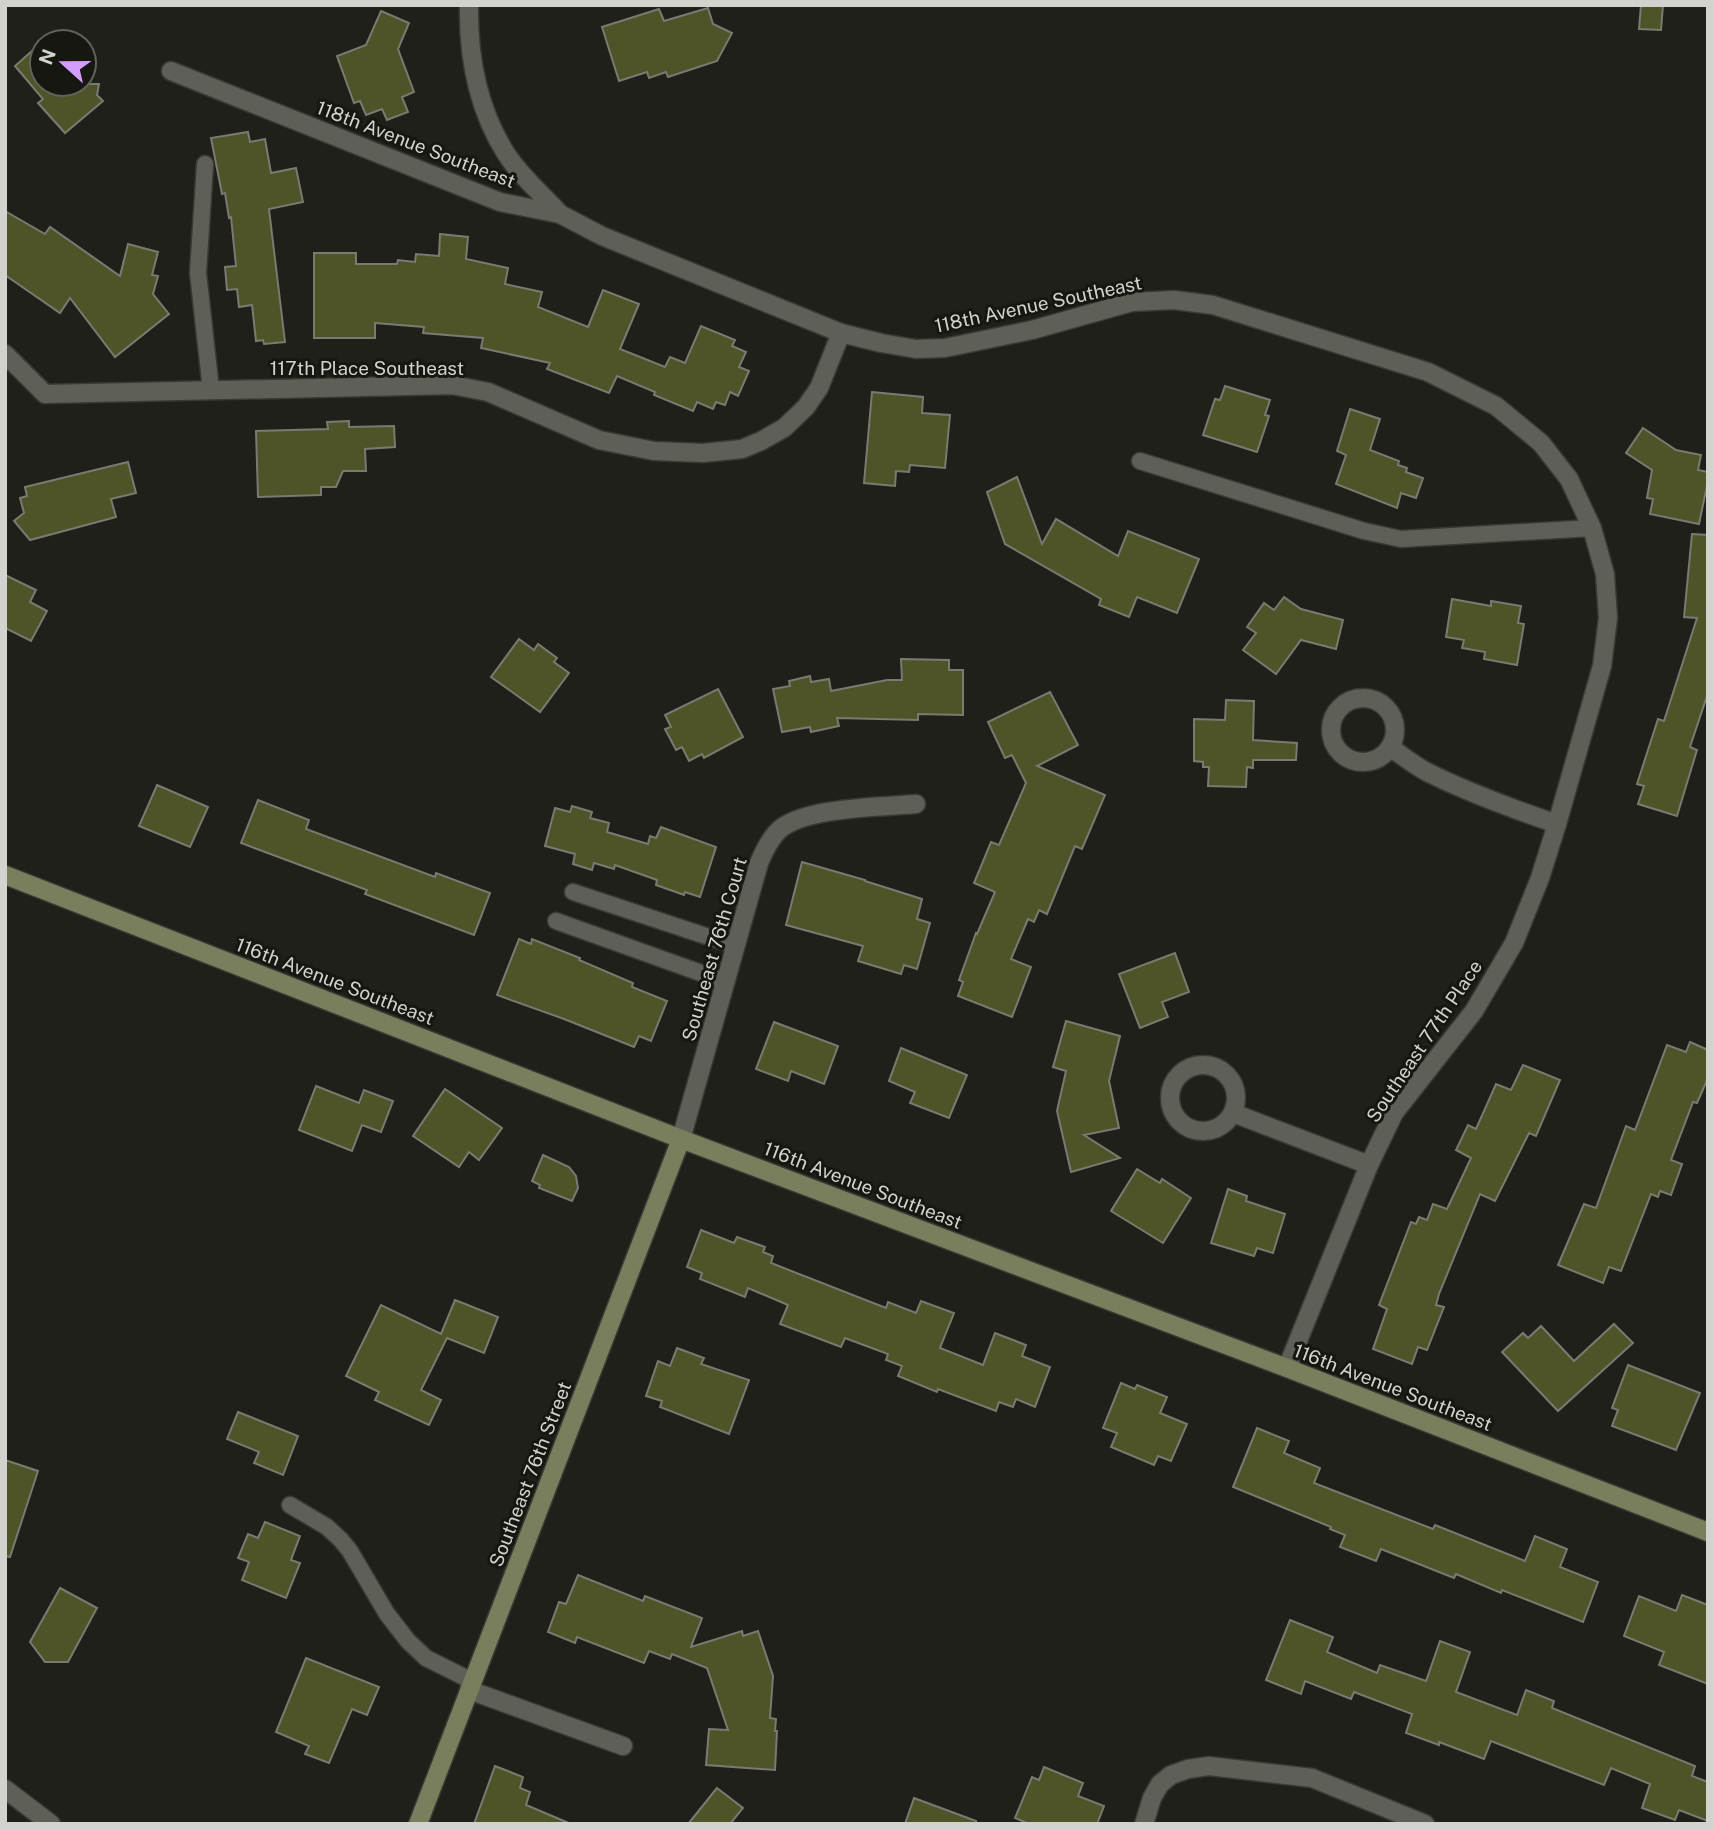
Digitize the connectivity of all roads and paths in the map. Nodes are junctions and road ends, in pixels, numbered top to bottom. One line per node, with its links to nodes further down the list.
1 (469, 5): 4 (street)
2 (171, 71): 4 (street, 118th Avenue Southeast)
3 (205, 164): 7 (lane)
4 (560, 214): 5 (street, 118th Avenue Southeast)
5 (841, 334): 7 (street, 117th Place Southeast); 9 (street, 118th Avenue Southeast)
6 (5, 354): 7 (street, 117th Place Southeast)
7 (211, 390)
8 (1140, 461): 9 (lane)
9 (1592, 528): 12 (street, Southeast 77th Place)
10 (1391, 748): 12 (street)
11 (916, 804): 16 (street, Southeast 76th Court)
12 (1557, 824): 20 (street, Southeast 77th Place)
13 (5, 875): 19 (street, 116th Avenue Southeast)
14 (573, 892): 16 (lane)
15 (555, 921): 17 (lane)
16 (736, 946): 17 (street, Southeast 76th Court)
17 (726, 982): 19 (street, Southeast 76th Court)
18 (1233, 1112): 20 (street)
19 (681, 1139): 21 (street, 116th Avenue Southeast); 24 (street, Southeast 76th Street)
20 (1369, 1165): 21 (street, Southeast 77th Place)
21 (1287, 1368): 23 (street, 116th Avenue Southeast)
22 (290, 1505): 24 (lane)
23 (1708, 1532)
24 (471, 1686): 25 (street); 28 (street, Southeast 76th Street)
25 (623, 1746)
26 (5, 1789): 27 (street)
27 (51, 1824)
28 (418, 1824)
29 (1144, 1824): 30 (street)
30 (1425, 1824)

